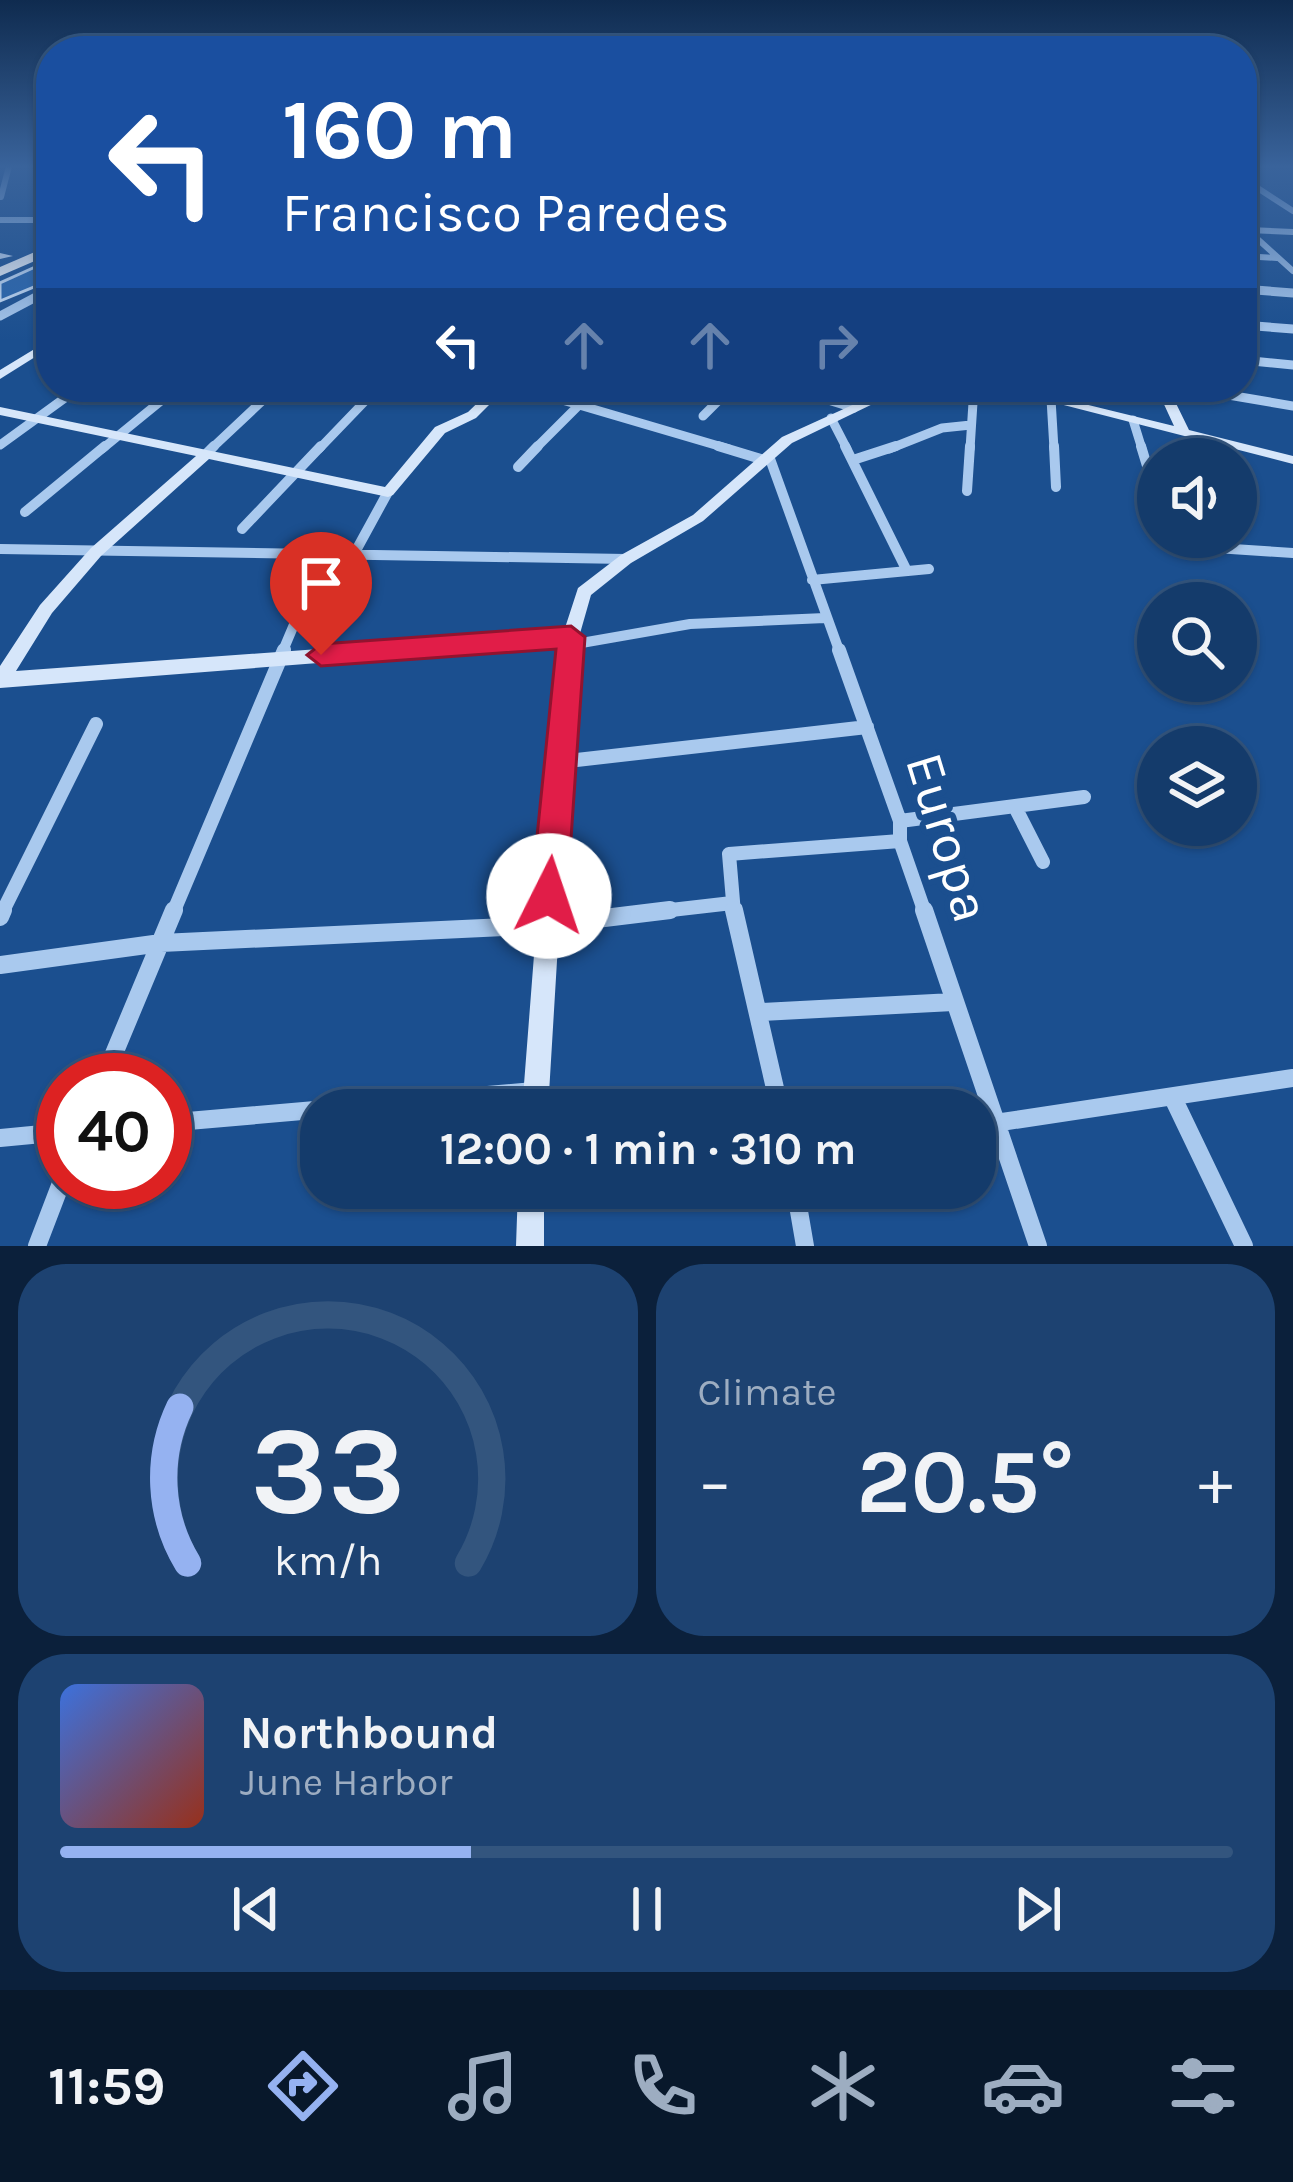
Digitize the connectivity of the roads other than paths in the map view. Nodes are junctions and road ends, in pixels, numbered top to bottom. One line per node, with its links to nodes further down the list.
1 (1257, 229): 2 (street)
2 (1293, 232)
3 (1257, 239): 6 (street)
4 (36, 250): 7 (highway)
5 (1257, 257): 6 (street)
6 (1280, 258): 8 (street)
7 (1, 262)
8 (1293, 271)
9 (1257, 290): 10 (street)
10 (1293, 293)
11 (36, 297): 12 (street)
12 (0, 316)
13 (1257, 326): 14 (street)
14 (1293, 329)
15 (36, 352): 18 (street)
16 (1257, 361): 17 (street)
17 (1293, 365)
18 (0, 375)
19 (1257, 400): 35 (street)
20 (59, 402): 39 (street)
21 (159, 402): 44 (street)
22 (261, 402): 47 (street)
23 (363, 402): 52 (street)
24 (485, 402): 55 (street)
25 (568, 402): 34 (street)
26 (581, 402): 34 (street)
27 (717, 402): 38 (street)
28 (835, 402): 36 (street)
29 (868, 402): 36 (street)
30 (973, 402): 42 (street)
31 (1051, 402): 53 (street)
32 (1059, 402): 41 (street)
33 (1169, 402): 43 (street)
34 (578, 405): 48 (street); 51 (street)
35 (1293, 406)
36 (854, 408): 40 (street)
37 (0, 411): 39 (street)
38 (703, 416)
39 (37, 418): 44 (street); 46 (street)
40 (831, 418): 48 (street); 49 (street)
41 (1133, 420): 43 (street); 45 (street)
42 (971, 425): 49 (street); 54 (street)
43 (1183, 432): 50 (street)
44 (118, 435): 47 (street); 56 (street)
45 (1138, 438)
46 (0, 445)
47 (206, 454): 52 (street); 60 (street)
48 (767, 458): 64 (street); 67 (street, Europa)
49 (853, 460): 66 (street)
50 (1293, 460)
51 (518, 467)
52 (295, 472): 55 (street); 57 (street)
53 (1056, 487)
54 (967, 491)
55 (388, 492): 63 (street)
56 (25, 512)
57 (242, 529)
58 (0, 548): 60 (street)
59 (1257, 551): 61 (street)
60 (97, 552): 62 (street); 71 (street)
61 (1293, 553)
62 (323, 556): 63 (street); 70 (street)
63 (353, 556): 64 (street)
64 (626, 559): 69 (street)
65 (929, 569): 66 (street)
66 (907, 571): 67 (street)
67 (812, 580): 68 (street, Europa)
68 (825, 618): 69 (street); 73 (street, Europa)
69 (571, 641): 70 (street); 74 (street)
70 (280, 658): 71 (street); 83 (street)
71 (1, 680)
72 (96, 724): 81 (street)
73 (867, 727): 74 (street); 77 (street, Europa)
74 (559, 762): 82 (street)
75 (1084, 797): 76 (street)
76 (1015, 806): 77 (street); 79 (street)
77 (900, 821): 78 (street, Europa)
78 (900, 841): 80 (street); 85 (street, Europa)
79 (1043, 862)
80 (732, 903): 82 (street); 86 (street)
81 (0, 917)
82 (548, 925): 83 (street); 89 (street)
83 (161, 943): 84 (street); 87 (street)
84 (0, 964)
85 (953, 1002): 86 (street); 95 (street, Europa)
86 (761, 1012): 90 (street)
87 (114, 1053)
88 (1293, 1078): 91 (street)
89 (537, 1089)
90 (776, 1089)
91 (1174, 1100): 95 (street); 105 (street)
92 (300, 1115): 93 (street)
93 (192, 1121)
94 (996, 1123): 95 (street)
95 (999, 1123): 104 (street, Europa)
96 (36, 1135): 97 (street)
97 (0, 1138)
98 (51, 1209): 101 (street)
99 (531, 1209): 102 (street)
100 (799, 1209): 103 (street)
101 (37, 1246)
102 (530, 1246)
103 (805, 1246)
104 (1038, 1246)
105 (1244, 1246)

